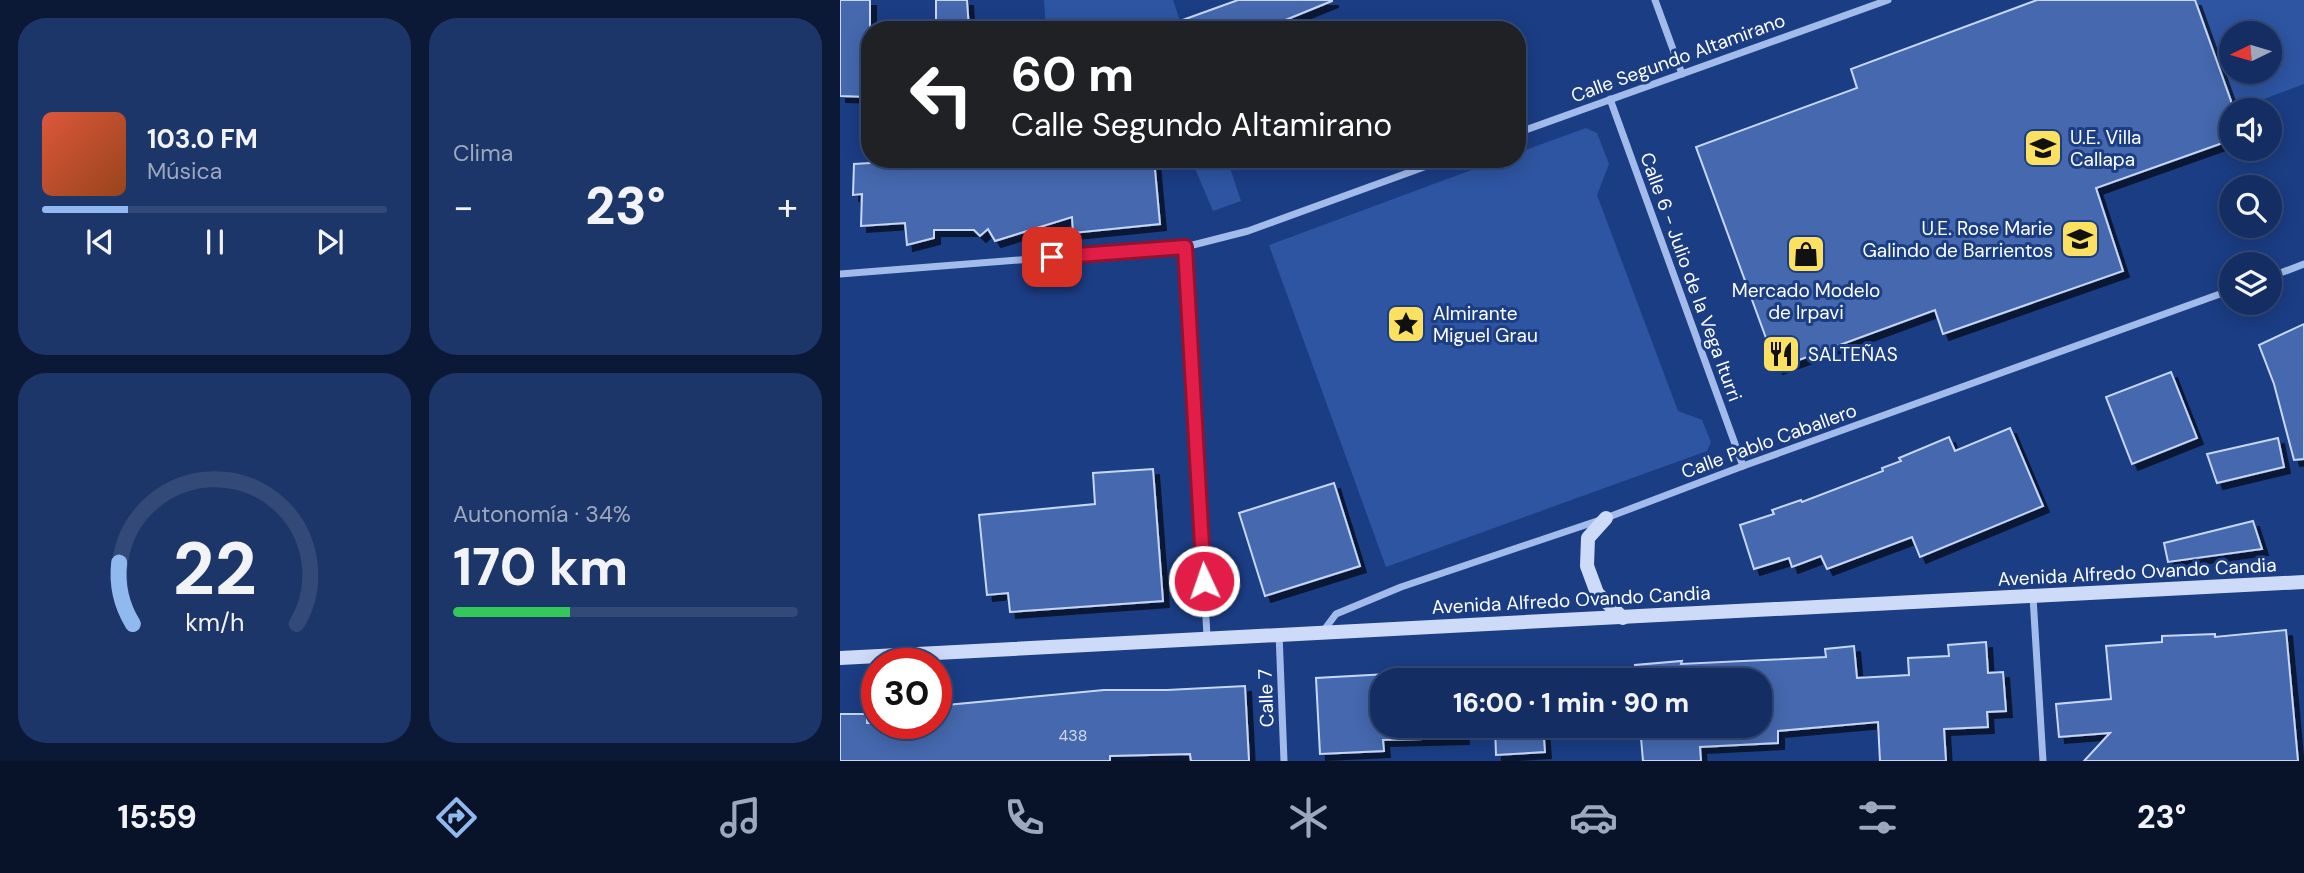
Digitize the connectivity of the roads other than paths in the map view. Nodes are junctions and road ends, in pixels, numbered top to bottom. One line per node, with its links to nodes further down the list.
1 (1655, 0): 3 (street)
2 (1888, 0): 3 (street, Calle Segundo Altamirano)
3 (1682, 74): 4 (street, Calle Segundo Altamirano)
4 (1609, 99): 5 (street, Calle Segundo Altamirano); 12 (street, Calle 6 - Julio de la Vega Iturri)
5 (1526, 130)
6 (1421, 168): 7 (street)
7 (1185, 247): 10 (street); 19 (street)
8 (2304, 264): 9 (street)
9 (2282, 272)
10 (840, 274)
11 (2219, 294): 12 (street, Calle Pablo Caballero)
12 (1743, 466): 13 (street, Calle Pablo Caballero)
13 (1606, 518): 16 (main road); 17 (street, Calle Pablo Caballero)
14 (2304, 582): 15 (main road, Avenida Alfredo Ovando Candia)
15 (2033, 597): 16 (main road, Avenida Alfredo Ovando Candia); 22 (street)
16 (1623, 618): 17 (main road, Avenida Alfredo Ovando Candia)
17 (1324, 630): 18 (main road, Avenida Alfredo Ovando Candia)
18 (1279, 633): 19 (main road, Avenida Alfredo Ovando Candia); 21 (street, Calle 7)
19 (1207, 636): 20 (main road, Avenida Alfredo Ovando Candia)
20 (840, 658)
21 (1284, 761)
22 (2043, 761)

